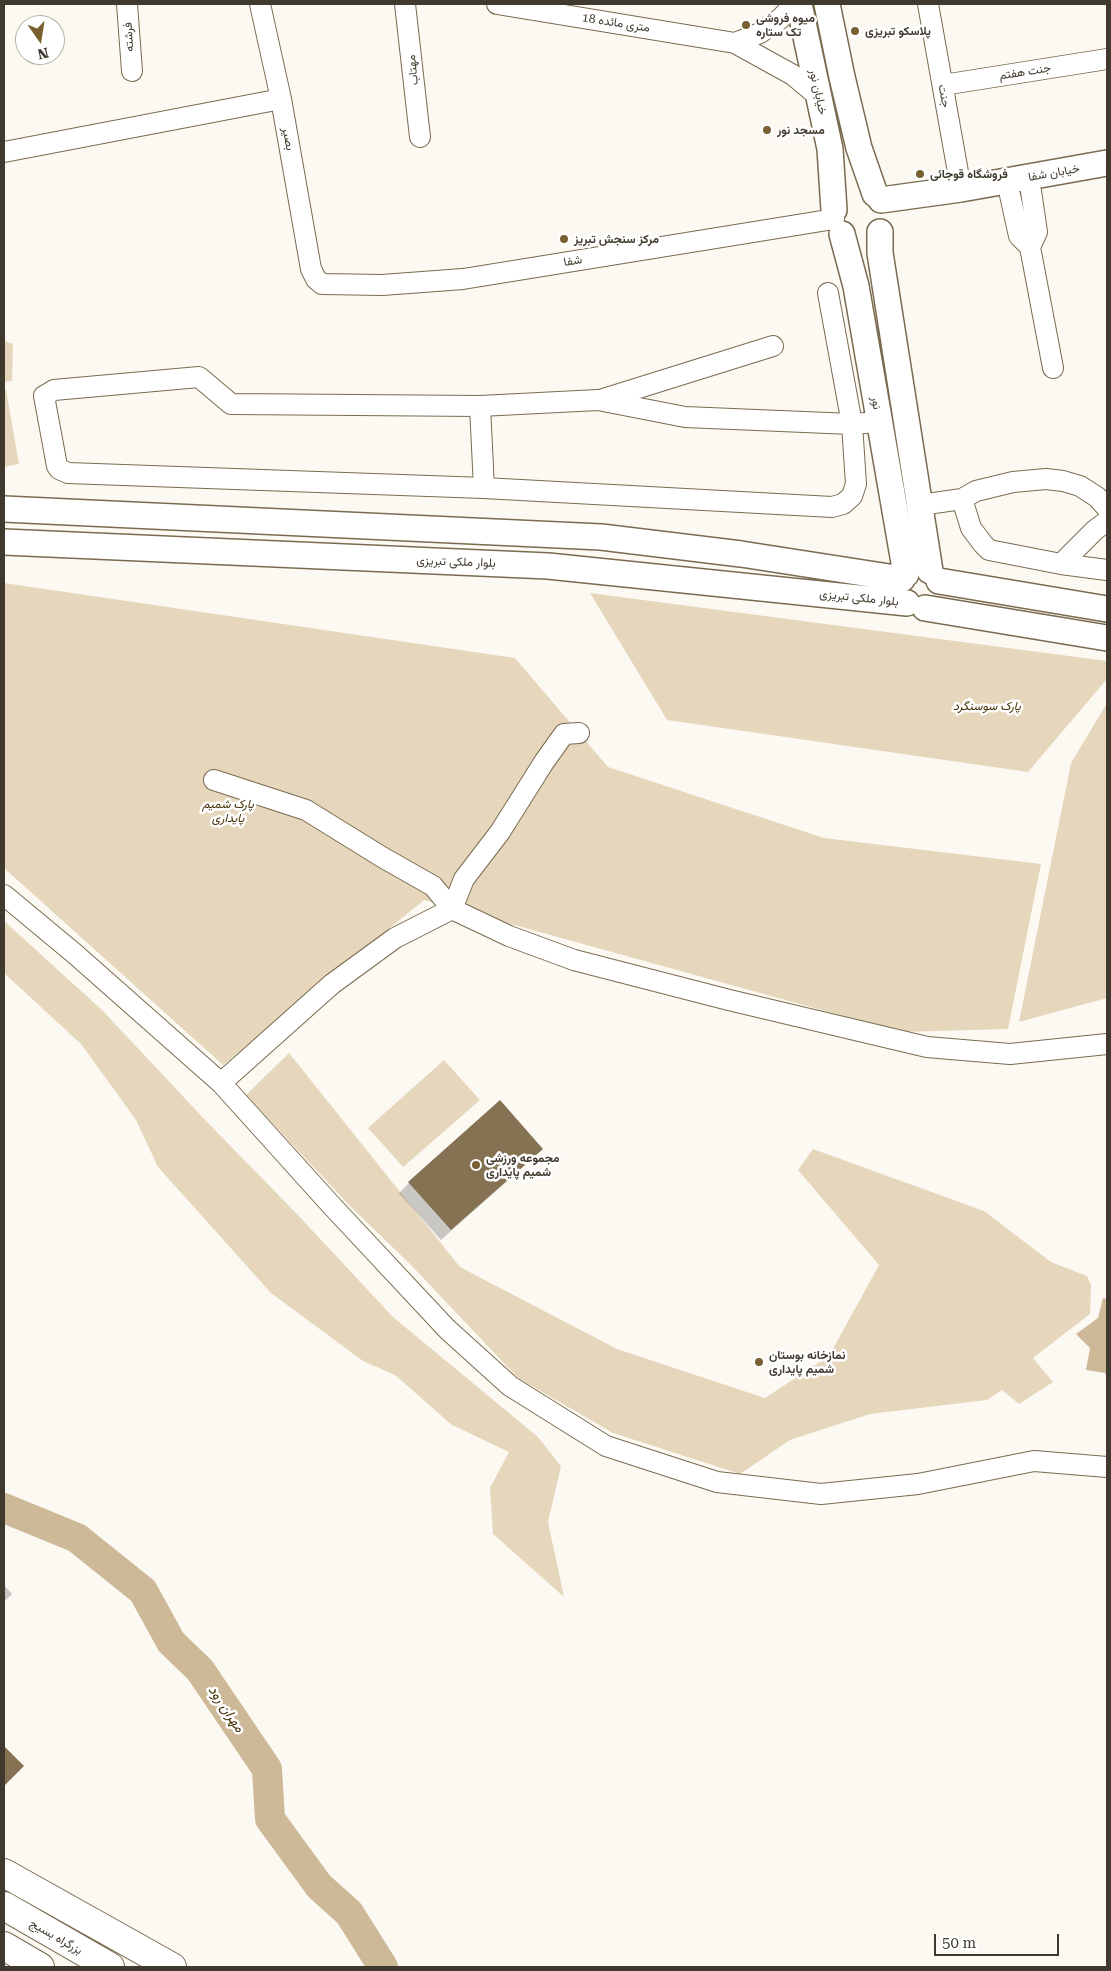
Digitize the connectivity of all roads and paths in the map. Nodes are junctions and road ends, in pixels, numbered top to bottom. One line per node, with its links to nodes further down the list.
1 (127, 4): 11 (street, فرشته)
2 (260, 4): 14 (street, بصیر)
3 (406, 4): 15 (street, مهتاب)
4 (497, 4): 9 (street, 18 متری مائده)
5 (794, 4): 9 (street)
6 (800, 4): 13 (main road, خیابان نور)
7 (827, 4): 21 (main road)
8 (928, 4): 12 (street, جنت)
9 (735, 43): 13 (street)
10 (1107, 59): 12 (street, جنت هفتم)
11 (132, 71)
12 (943, 85): 19 (street, جنت)
13 (818, 96): 22 (main road, خیابان نور)
14 (282, 99): 16 (street); 23 (street, بصیر)
15 (420, 137)
16 (4, 152)
17 (1107, 163): 19 (main road, خیابان شفا)
18 (1107, 179): 20 (main road, خیابان شفا)
19 (961, 189): 21 (main road, خیابان شفا)
20 (1021, 193): 21 (main road, خیابان شفا); 26 (street)
21 (881, 210): 22 (main road); 22 (main road); 33 (main road)
22 (837, 221): 23 (street, شفا); 29 (main road, نور)
23 (313, 275)
24 (828, 293): 30 (street)
25 (773, 346): 27 (street)
26 (1053, 368)
27 (598, 400): 28 (street); 30 (street)
28 (480, 406): 31 (street); 31 (street)
29 (880, 422): 30 (street); 40 (main road, نور)
30 (852, 424): 31 (street)
31 (484, 488)
32 (962, 499): 33 (street); 35 (street); 38 (street)
33 (920, 505): 40 (main road)
34 (4, 508): 40 (main road, بلوار ملکى تبریزى)
35 (1107, 508)
36 (1107, 522): 38 (street)
37 (4, 542): 40 (main road, بلوار ملکى تبریزى)
38 (1061, 564): 39 (street)
39 (1107, 570)
40 (918, 586): 41 (main road, بلوار ملکى تبریزى); 42 (main road, بلوار ملکى تبریزى)
41 (1107, 609)
42 (1107, 638)
43 (579, 733): 46 (street)
44 (214, 780): 46 (street)
45 (4, 895): 48 (street)
46 (452, 909): 47 (street); 48 (street)
47 (1107, 1044)
48 (221, 1083): 49 (street)
49 (1107, 1467)
50 (4, 1873): 55 (highway)
51 (4, 1906): 54 (highway, بزرگراه بسیج)
52 (4, 1946): 53 (highway)
53 (40, 1967)
54 (110, 1967)
55 (172, 1967)

